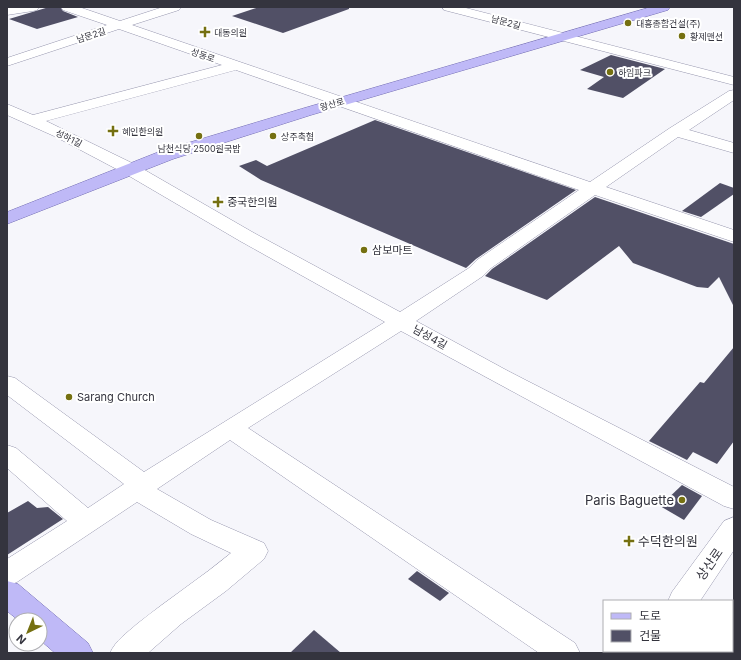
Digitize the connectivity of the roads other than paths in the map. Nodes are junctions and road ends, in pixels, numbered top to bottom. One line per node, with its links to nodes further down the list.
1 (33, 7): 6 (street)
2 (67, 7): 7 (street, 성동로)
3 (175, 7): 7 (street, 남문2길)
4 (448, 7): 8 (street, 남문2길)
5 (654, 8): 8 (main road, 왕산로)
6 (7, 11)
7 (120, 26): 10 (street, 남문2길); 12 (street, 성동로)
8 (564, 37): 13 (street, 남문2길); 15 (main road, 왕산로)
9 (7, 50): 10 (street)
10 (24, 56): 11 (street, 남문2길)
11 (7, 62)
12 (236, 66): 15 (street, 성동로); 17 (street)
13 (734, 81)
14 (734, 94): 18 (street)
15 (340, 102): 20 (main road, 왕산로); 21 (street, 성동로)
16 (7, 109): 17 (street, 성하1길)
17 (32, 120): 20 (street, 성하1길)
18 (676, 131): 19 (street); 21 (street)
19 (734, 148)
20 (130, 169): 22 (main road, 왕산로); 24 (street, 남성4길)
21 (592, 189): 23 (street, 성동로); 24 (street)
22 (7, 218)
23 (734, 236)
24 (401, 321): 26 (street); 29 (street, 남성4길)
25 (7, 383): 28 (street)
26 (230, 428): 28 (street); 39 (street)
27 (7, 454): 30 (street)
28 (139, 486): 30 (street); 38 (street)
29 (734, 499)
30 (85, 522): 32 (street)
31 (734, 528): 34 (street, 상산로)
32 (7, 574)
33 (7, 593): 35 (main road)
34 (684, 600)
35 (29, 612)
36 (48, 629): 37 (main road)
37 (77, 653)
38 (126, 653)
39 (564, 653)

